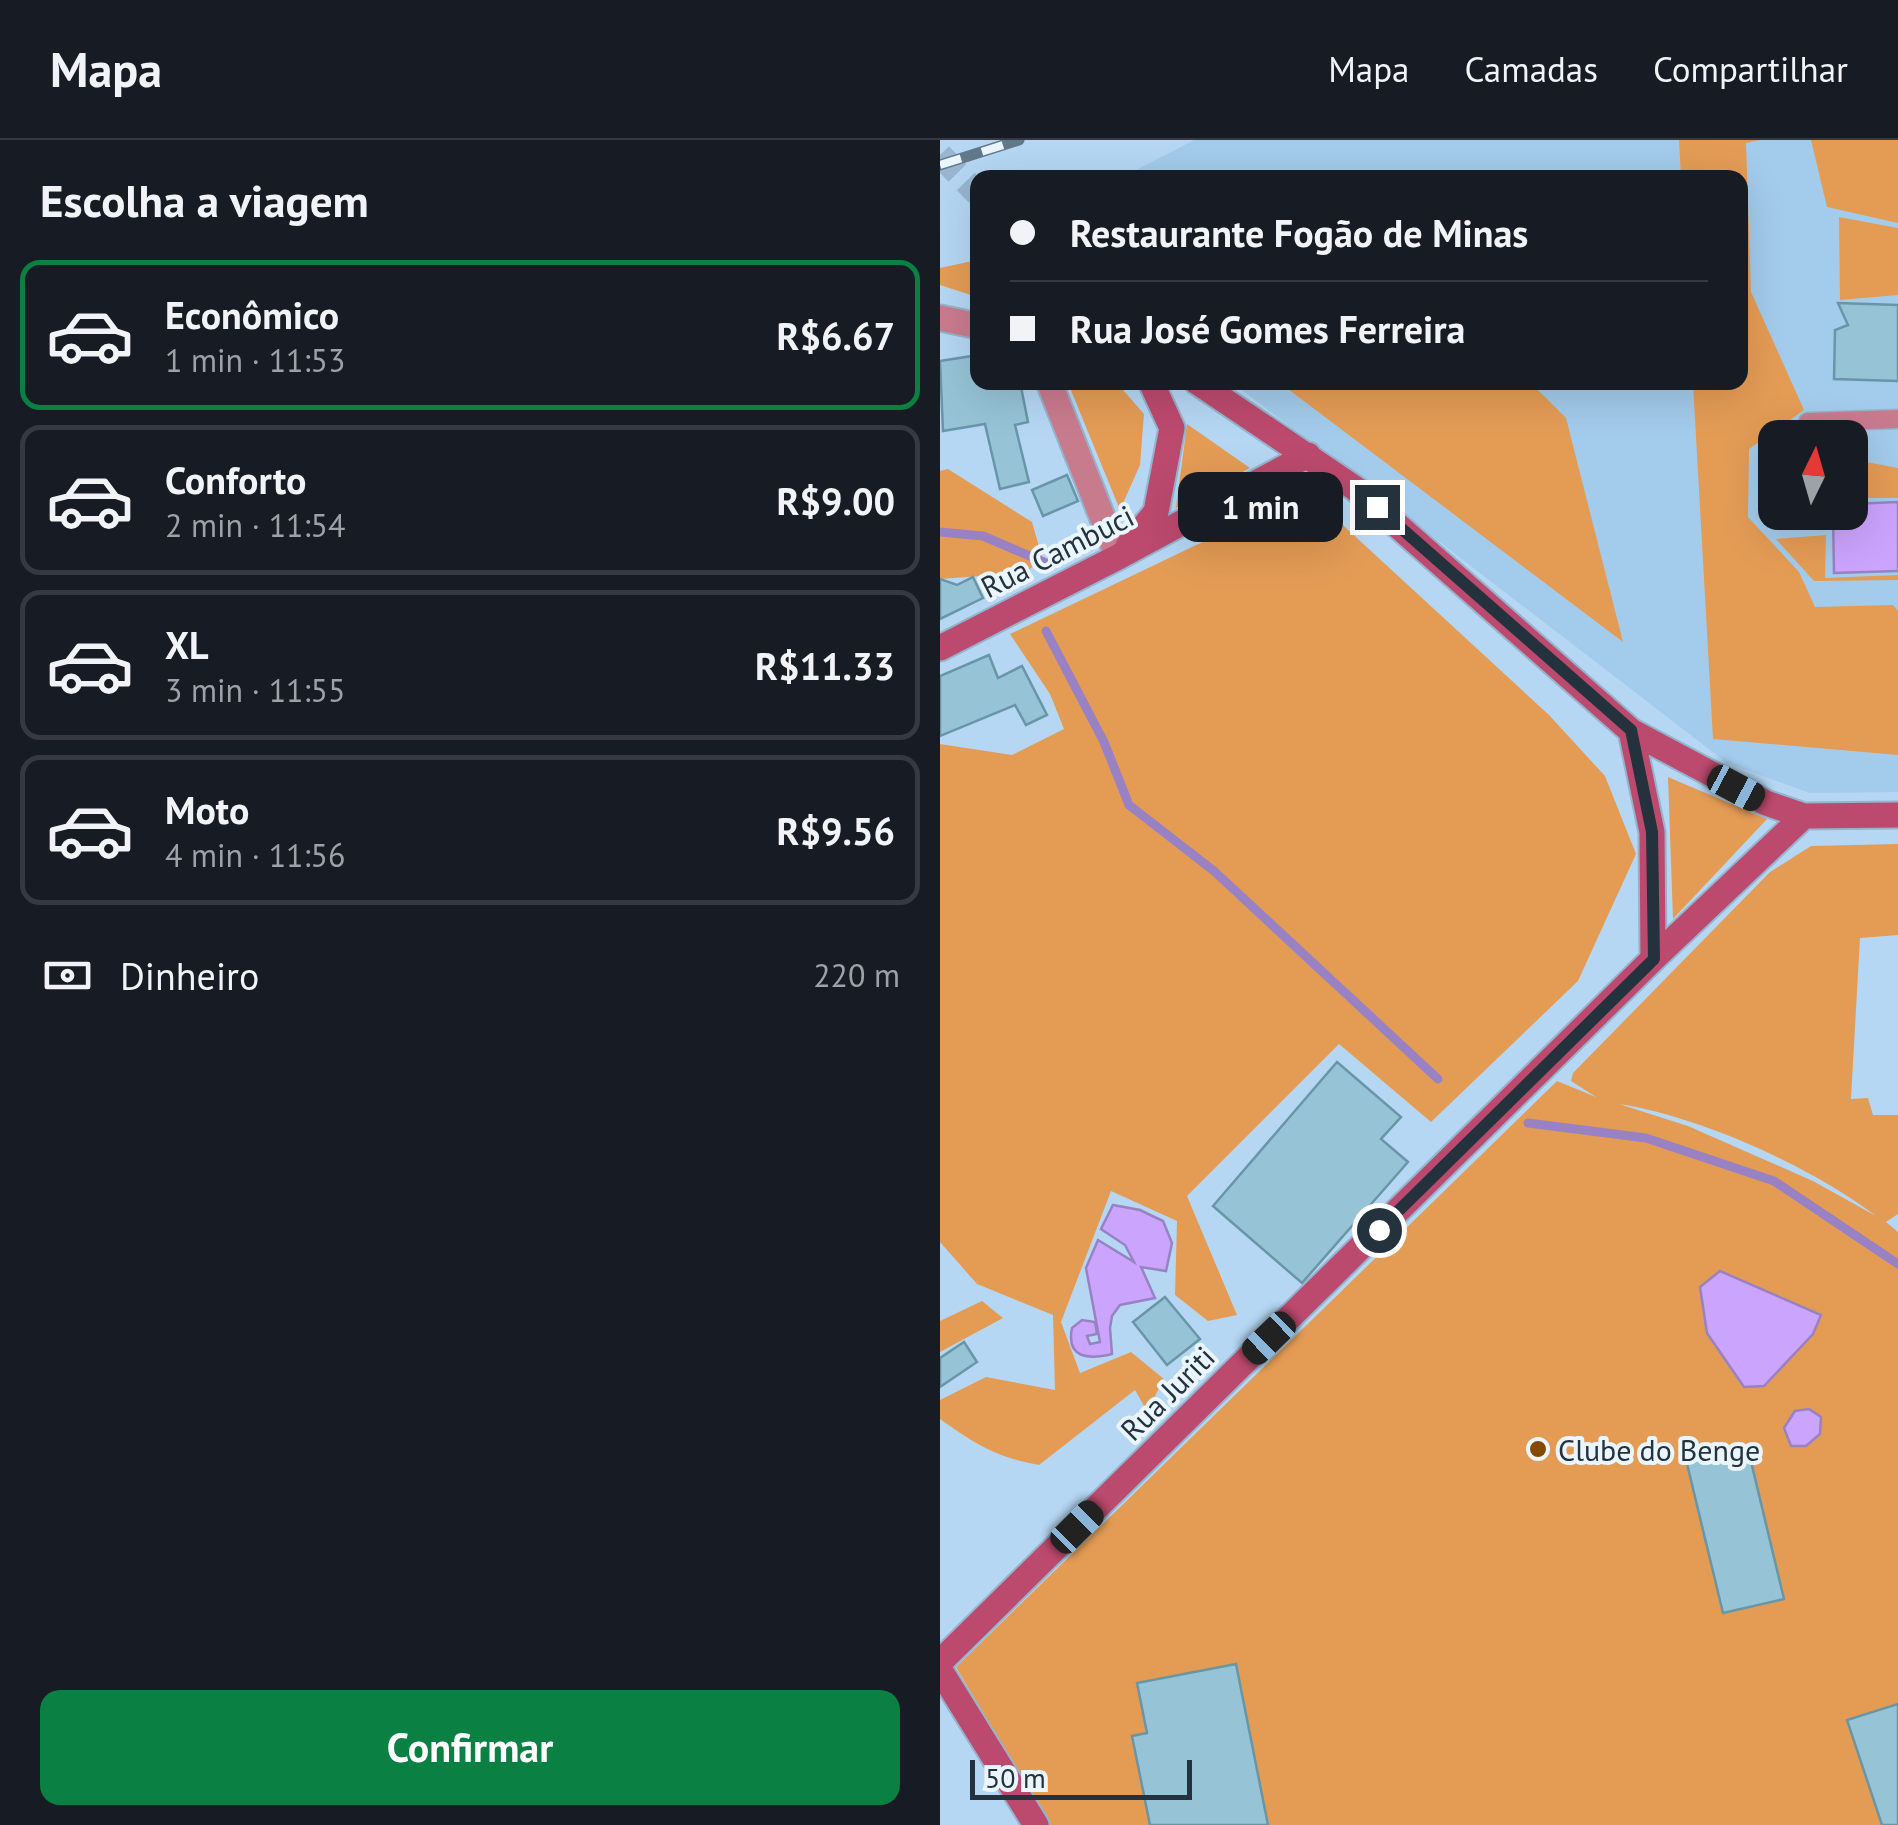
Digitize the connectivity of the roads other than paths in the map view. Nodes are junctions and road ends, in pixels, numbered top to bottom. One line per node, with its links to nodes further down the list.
1 (940, 318): 2 (street)
2 (970, 324)
3 (1052, 390): 9 (street)
4 (1155, 390): 9 (street)
5 (1209, 390): 8 (street)
6 (1898, 418): 7 (lane)
7 (1853, 420)
8 (1308, 455): 9 (street, Rua Cambuci); 11 (street)
9 (1118, 558): 10 (street, Rua Cambuci)
10 (940, 648)
11 (1631, 730): 13 (street); 14 (street)
12 (1898, 815): 13 (street)
13 (1804, 816): 14 (street, Rua Juriti)
14 (1654, 959): 15 (street, Rua Juriti)
15 (940, 1666): 16 (street)
16 (1036, 1825)

